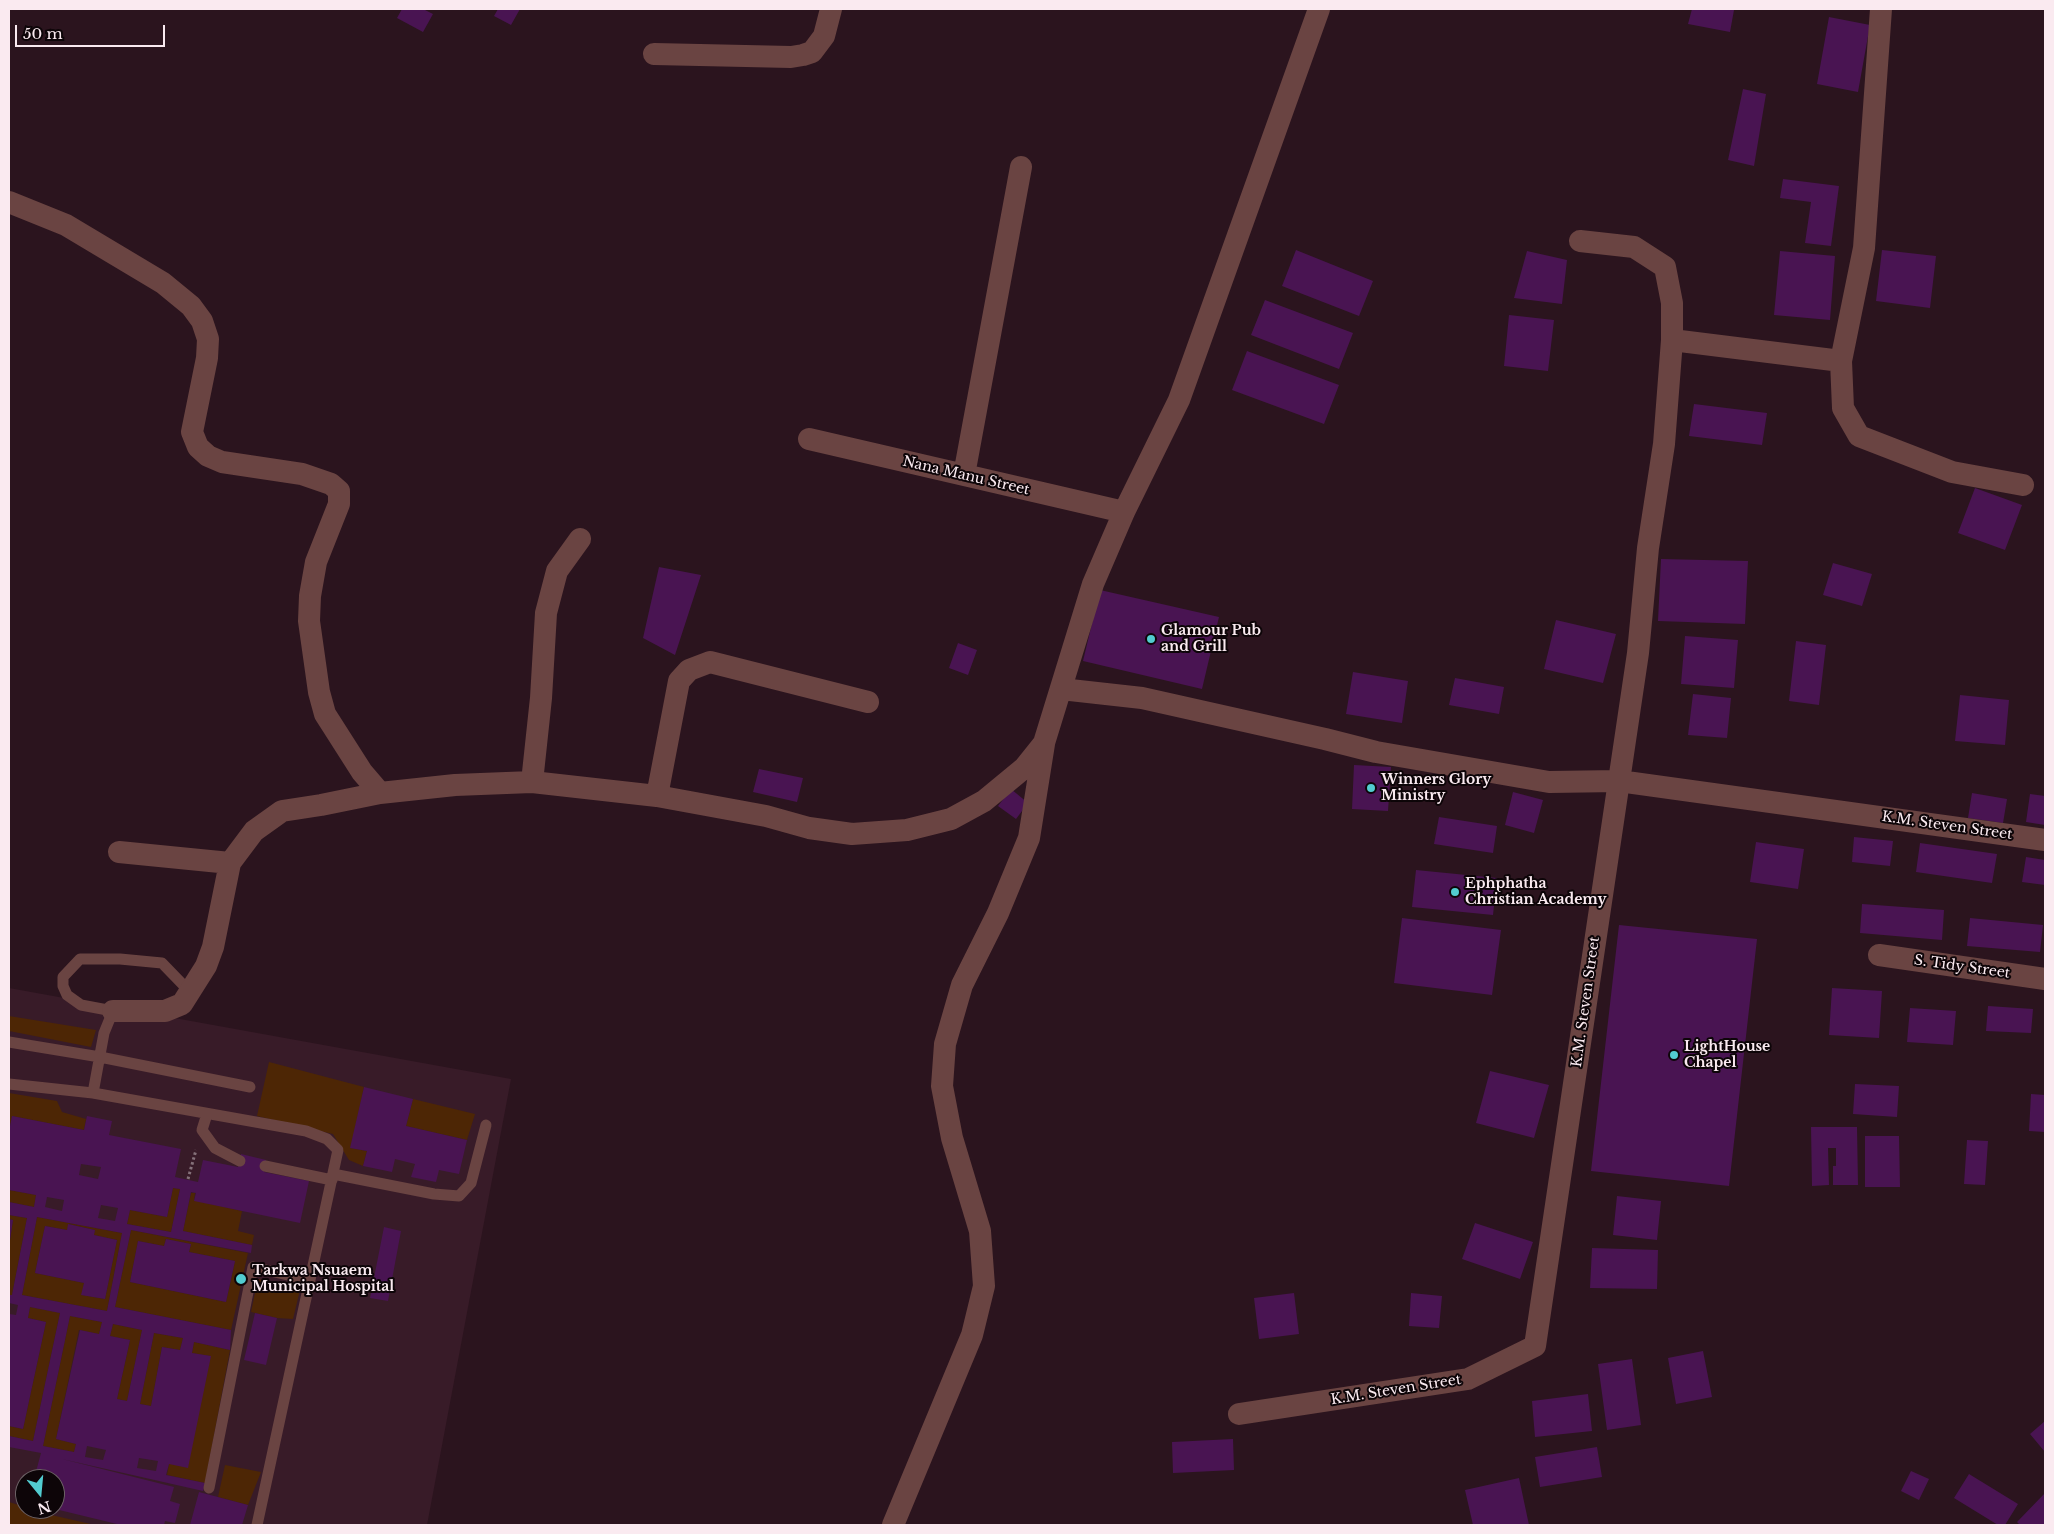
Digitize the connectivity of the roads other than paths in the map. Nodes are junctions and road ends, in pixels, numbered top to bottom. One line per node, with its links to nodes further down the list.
1 (831, 9): 4 (street)
2 (1319, 9): 13 (street)
3 (1881, 9): 9 (street)
4 (654, 54)
5 (1021, 166): 11 (street)
6 (9, 202): 20 (street)
7 (1580, 241): 8 (street)
8 (1672, 340): 9 (street); 18 (street)
9 (1840, 361): 12 (street)
10 (809, 439): 11 (street, Nana Manu Street)
11 (964, 475): 13 (street, Nana Manu Street)
12 (2023, 485)
13 (1124, 512): 15 (street)
14 (580, 539): 19 (street)
15 (1061, 689): 17 (street); 18 (street)
16 (868, 702): 21 (street)
17 (1044, 743): 21 (street); 43 (street)
18 (1619, 781): 22 (street, K.M. Steven Street); 40 (street, K.M. Steven Street)
19 (532, 782): 20 (street); 21 (street)
20 (380, 793): 24 (street)
21 (657, 796)
22 (2045, 840)
23 (120, 852): 24 (street)
24 (230, 863): 27 (street)
25 (1879, 955): 26 (street, S. Tidy Street)
26 (2045, 979)
27 (191, 993): 28 (street); 28 (lane)
28 (113, 1011): 30 (lane)
29 (9, 1042): 30 (lane)
30 (100, 1057): 32 (lane); 33 (lane)
31 (9, 1084): 33 (lane)
32 (250, 1087)
33 (93, 1093): 34 (lane)
34 (207, 1114): 36 (lane); 38 (lane)
35 (486, 1125): 38 (lane)
36 (240, 1161)
37 (265, 1166): 38 (lane)
38 (333, 1177): 39 (lane)
39 (309, 1280): 41 (lane); 42 (lane)
40 (1239, 1414)
41 (209, 1488)
42 (257, 1525)
43 (893, 1525)

